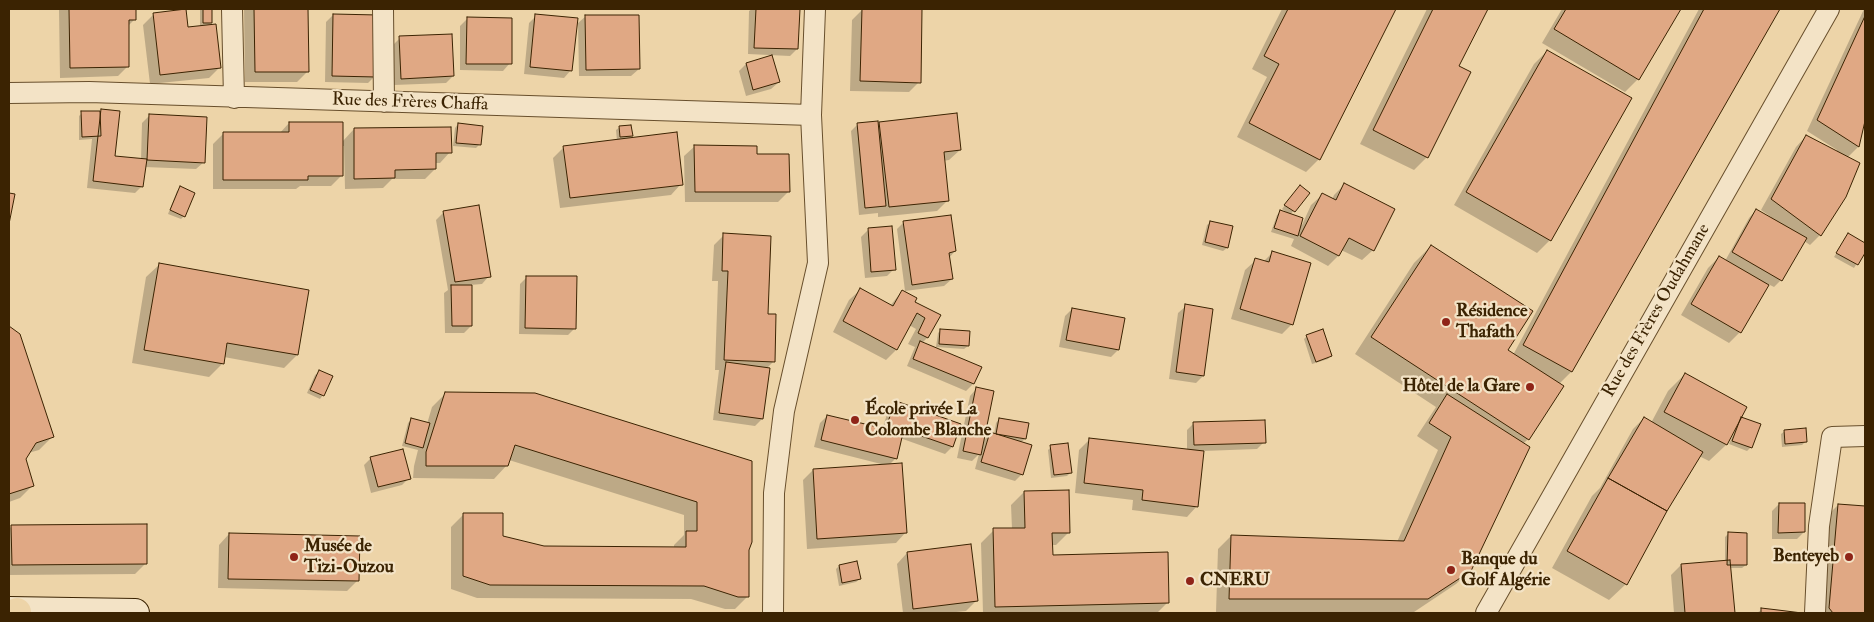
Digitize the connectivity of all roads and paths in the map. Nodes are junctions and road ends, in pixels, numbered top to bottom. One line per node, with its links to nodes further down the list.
1 (232, 9): 6 (street)
2 (383, 9): 7 (street)
3 (815, 9): 8 (street)
4 (1829, 9): 13 (street, Rue des Frères Oudahmane)
5 (9, 93): 6 (street, Rue des Frères Chaffa)
6 (234, 98): 7 (street, Rue des Frères Chaffa)
7 (384, 102): 8 (street, Rue des Frères Chaffa)
8 (811, 115): 12 (street)
9 (1865, 436): 14 (street)
10 (13, 612): 11 (main road)
11 (135, 613)
12 (773, 613)
13 (1486, 613)
14 (1815, 613)

